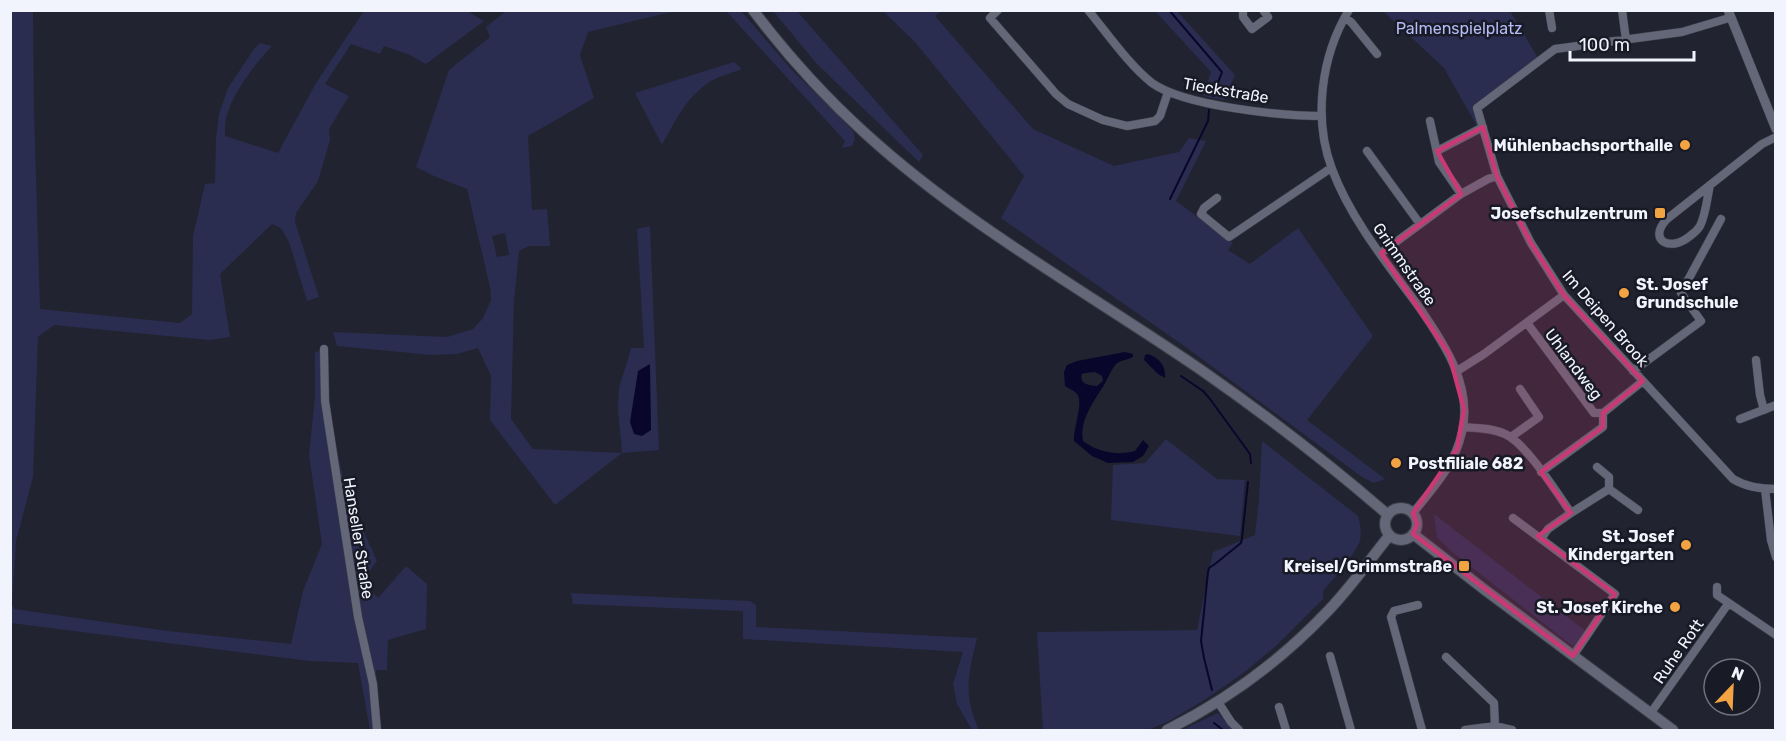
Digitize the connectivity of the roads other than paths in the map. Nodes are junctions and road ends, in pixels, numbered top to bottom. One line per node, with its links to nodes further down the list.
1 (753, 10): 52 (main road)
2 (998, 10): 13 (street)
3 (1088, 10): 13 (street, Tieckstraße)
4 (1243, 10): 5 (street)
5 (1263, 10)
6 (1550, 10): 10 (street)
7 (1622, 10): 11 (street)
8 (1347, 14): 12 (street, Grimmstraße); 14 (street, Grimmstraße)
9 (1729, 14): 11 (street); 15 (street)
10 (1552, 28)
11 (1626, 40): 17 (street, Im Deipen Brook)
12 (1377, 54)
13 (1168, 92): 14 (street, Tieckstraße)
14 (1322, 116): 22 (street, Grimmstraße)
15 (1773, 117): 18 (street)
16 (1430, 121): 21 (street)
17 (1483, 127): 21 (street); 23 (street, Im Deipen Brook)
18 (1776, 129)
19 (1776, 137): 24 (street)
20 (1367, 151): 28 (street)
21 (1437, 151): 25 (street)
22 (1331, 168): 26 (street); 29 (street, Grimmstraße)
23 (1497, 176): 25 (street); 30 (street, Im Deipen Brook)
24 (1710, 185): 24 (street)
25 (1461, 194): 28 (street)
26 (1217, 198)
27 (1721, 219): 34 (street)
28 (1420, 224): 29 (street)
29 (1381, 253): 35 (street, Grimmstraße)
30 (1564, 295): 31 (street, Uhlandweg); 34 (street, Im Deipen Brook)
31 (1527, 323): 35 (street, Uhlandweg); 40 (street, Uhlandweg)
32 (324, 349): 69 (street, Hanseller Straße)
33 (1756, 360): 39 (street)
34 (1633, 370): 36 (street, Im Deipen Brook)
35 (1457, 371): 42 (street, Grimmstraße)
36 (1643, 381): 40 (street, Im Deipen Brook); 47 (street, Im Deipen Brook)
37 (1520, 389): 43 (street)
38 (1776, 405): 39 (street)
39 (1764, 410): 41 (street)
40 (1603, 413): 45 (street, Im Deipen Brook)
41 (1740, 419)
42 (1463, 427): 43 (street); 50 (street, Grimmstraße)
43 (1511, 436): 45 (street)
44 (1597, 467): 46 (street)
45 (1541, 472): 51 (street)
46 (1609, 489): 49 (street); 51 (street)
47 (1764, 489): 48 (street, Im Deipen Brook); 57 (street)
48 (1776, 489)
49 (1638, 510)
50 (1413, 513): 52 (main road); 54 (main road)
51 (1571, 513): 56 (street)
52 (1387, 514): 55 (main road)
53 (1513, 518): 56 (street)
54 (1413, 534): 55 (main road); 63 (main road)
55 (1389, 536): 65 (main road)
56 (1541, 538): 63 (street)
57 (1776, 557)
58 (1717, 588): 59 (street)
59 (1728, 603): 61 (street); 67 (street, Ruhe Rott)
60 (1418, 605): 74 (street)
61 (1776, 635)
62 (1330, 656): 73 (street)
63 (1573, 656): 67 (main road)
64 (1446, 657): 68 (street)
65 (1218, 702): 70 (main road); 71 (street)
66 (1279, 706): 72 (street)
67 (1650, 714): 77 (main road)
68 (1495, 726): 75 (street); 76 (street)
69 (377, 730)
70 (1167, 730)
71 (1239, 730)
72 (1286, 730)
73 (1351, 730)
74 (1422, 730)
75 (1465, 730)
76 (1512, 730)
77 (1673, 730)

